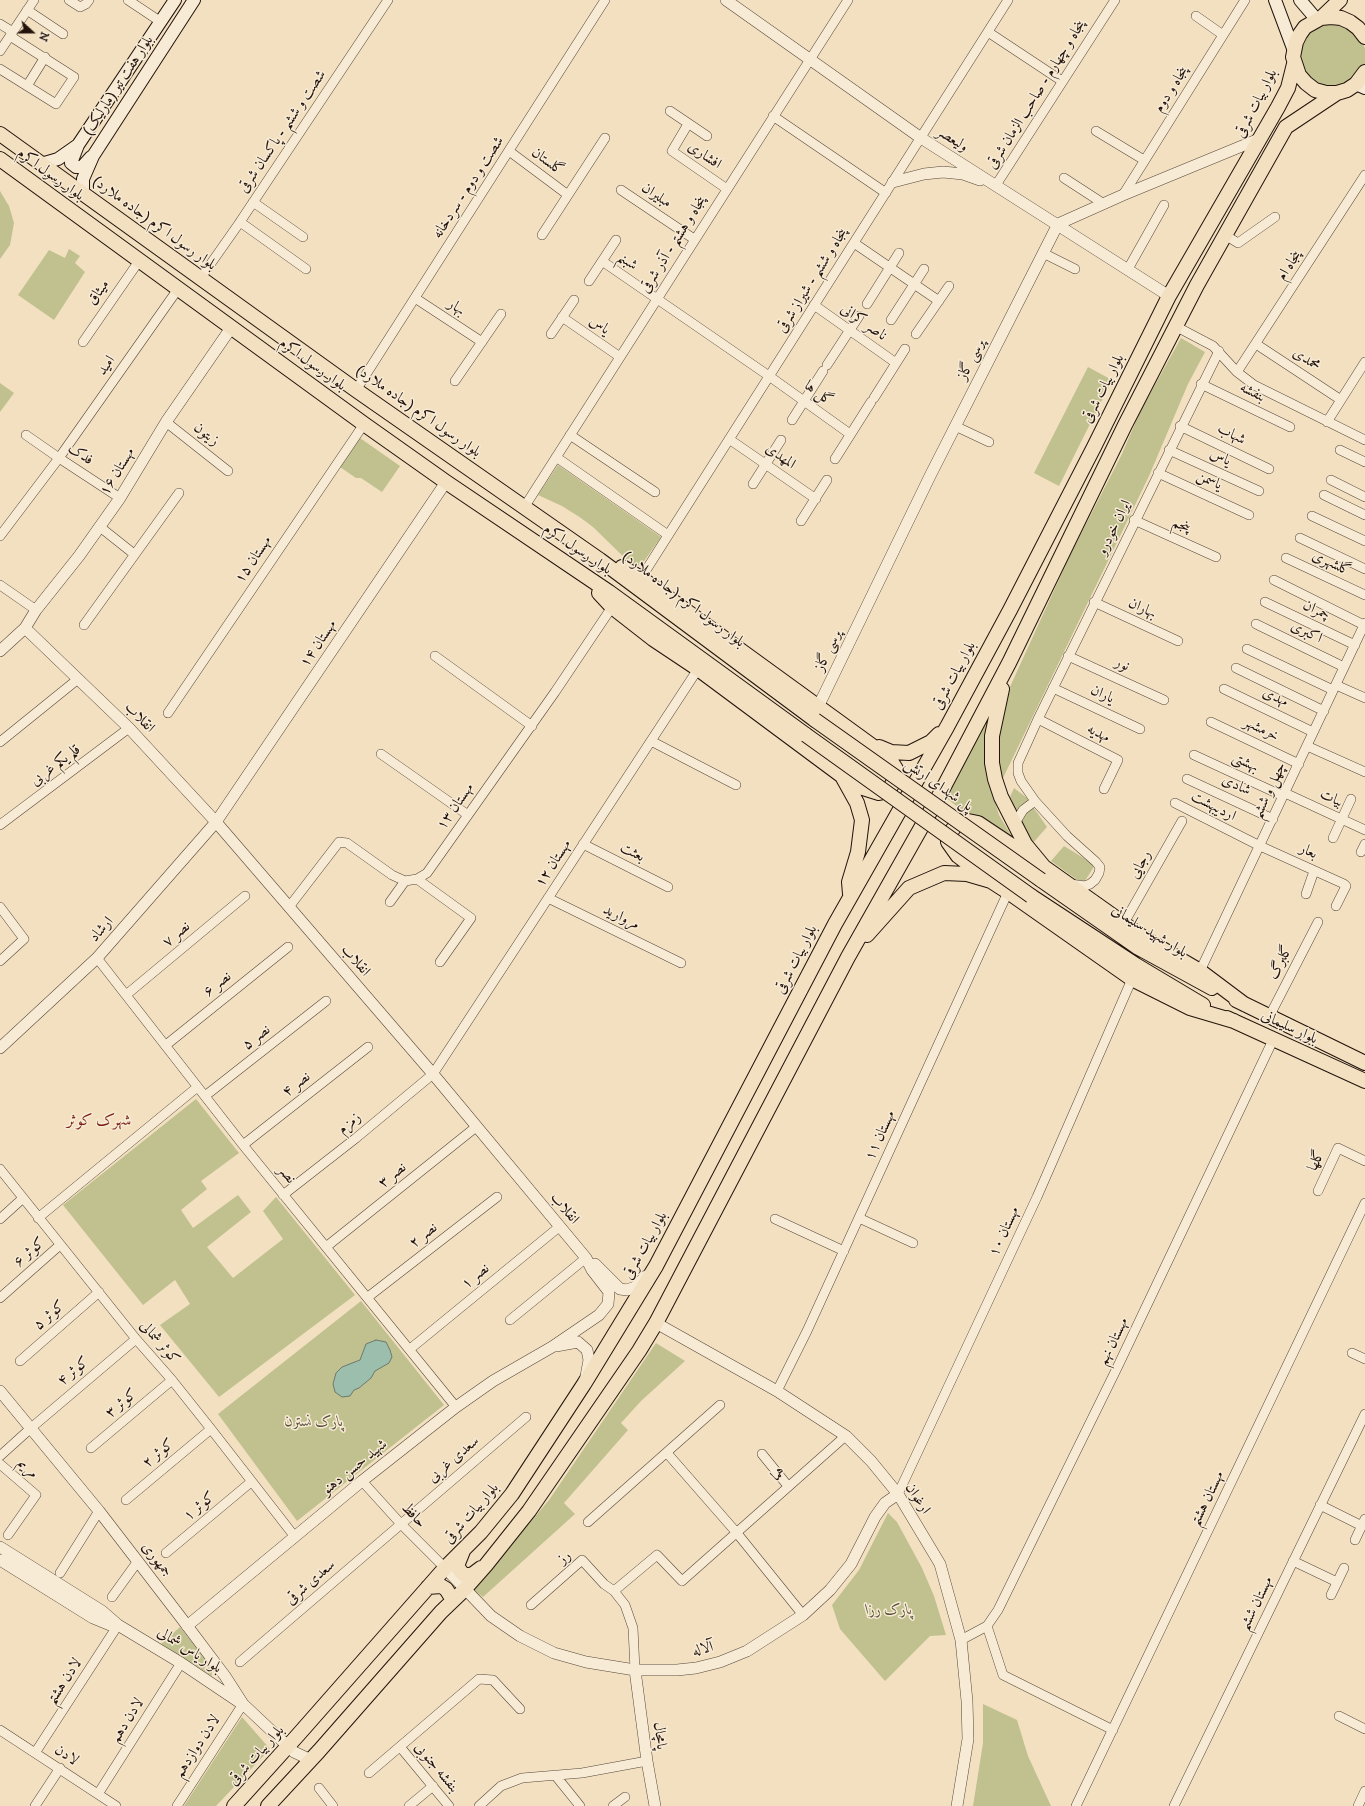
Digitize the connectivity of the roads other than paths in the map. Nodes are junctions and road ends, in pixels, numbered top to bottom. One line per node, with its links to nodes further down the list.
1 (34, 0): 17 (street)
2 (69, 0): 3 (street)
3 (89, 0)
4 (128, 0): 20 (street)
5 (175, 0): 20 (main road, بلوار هفت تیر (مارلیک))
6 (194, 0): 48 (main road, بلوار هفت تیر (مارلیک))
7 (388, 0): 62 (street, شصت و ششم - پاکسان شرقی)
8 (605, 0): 47 (street, شصت و دوم - سردخانه)
9 (726, 0): 30 (street, ولیعصر)
10 (1008, 0): 22 (street, پنجاه و ششم - شیراز شرقی)
11 (1115, 0): 33 (street, پنجاه و چهارم - صاحب الزمان شرقی)
12 (1245, 0): 25 (street, پنجاه و دوم)
13 (1275, 0): 29 (main road)
14 (1300, 0): 19 (main road)
15 (1340, 0): 19 (main road, بلوار بیات شرقی)
16 (845, 1): 30 (street, پنجاه و هشتم - آذر شرقی)
17 (27, 10): 23 (street); 24 (street)
18 (1196, 16): 25 (street)
19 (1319, 19): 26 (main road); 29 (main road, بلوار بیات شرقی)
20 (161, 22): 46 (main road, بلوار هفت تیر (مارلیک))
21 (0, 24): 23 (street)
22 (988, 32): 33 (street); 44 (street, پنجاه و ششم - شیراز شرقی)
23 (11, 34): 27 (street); 28 (street)
24 (63, 34)
25 (1223, 35): 50 (street, پنجاه و دوم)
26 (1365, 35)
27 (0, 51)
28 (45, 57): 34 (street); 34 (street)
29 (1294, 58): 36 (main road); 45 (main road, بلوار بیات شرقی)
30 (809, 59): 38 (street, پنجاه و هشتم - آذر شرقی); 44 (street, ولیعصر)
31 (0, 69): 34 (street)
32 (1365, 72): 35 (main road)
33 (1062, 80): 55 (street, پنجاه و چهارم - صاحب الزمان شرقی)
34 (27, 86)
35 (1360, 86): 36 (main road)
36 (1338, 93): 69 (main road)
37 (670, 111): 39 (street)
38 (773, 116): 56 (street, پنجاه و هشتم - آذر شرقی); 58 (street)
39 (688, 124): 42 (street); 56 (street, افشاری)
40 (1096, 131): 50 (street)
41 (0, 134): 51 (main road, بلوار رسول اکرم (جاده ملارد))
42 (707, 136)
43 (606, 138): 60 (street)
44 (921, 138): 54 (street, پنجاه و ششم - شیراز شرقی); 55 (street, ولیعصر)
45 (1260, 139): 61 (street); 88 (main road, بلوار بیات شرقی)
46 (78, 145): 48 (main road); 51 (main road, بلوار هفت تیر (مارلیک))
47 (509, 151): 60 (street, گلستان); 89 (street, شصت و دوم - سردخانه)
48 (93, 156): 59 (main road, بلوار هفت تیر (مارلیک))
49 (0, 159): 76 (main road, بلوار رسول اکرم)
50 (1144, 160): 61 (street, پنجاه و دوم)
51 (41, 164): 59 (main road, بلوار رسول اکرم (جاده ملارد))
52 (1365, 175): 106 (street, پنجاه ام)
53 (1064, 178): 63 (street)
54 (893, 182): 55 (street); 58 (street, پنجاه و ششم - شیراز شرقی)
55 (996, 185): 67 (street, ولیعصر)
56 (727, 189): 71 (street, پنجاه و هشتم - آذر شرقی)
57 (621, 190): 71 (street, مبلیران)
58 (886, 193): 73 (street, پنجاه و ششم - شیراز شرقی)
59 (83, 194): 83 (main road, بلوار رسول اکرم (جاده ملارد))
60 (568, 195): 68 (street)
61 (1123, 195): 63 (street)
62 (253, 202): 66 (street, شصت و ششم - پاکسان شرقی); 70 (street)
63 (1104, 204): 67 (street)
64 (1164, 205): 82 (street)
65 (1275, 217): 69 (street)
66 (240, 222): 79 (street); 83 (street, شصت و ششم - پاکسان شرقی)
67 (1058, 224): 75 (street, پرسی گاز); 82 (street, ولیعصر)
68 (542, 235)
69 (1225, 235): 99 (main road)
70 (303, 237)
71 (694, 239): 91 (street, پنجاه و هشتم - آذر شرقی)
72 (616, 240): 77 (street)
73 (854, 243): 78 (street); 94 (street, پنجاه و ششم - شیراز شرقی)
74 (900, 253): 78 (street)
75 (1043, 253): 81 (street); 127 (street, پرسی گاز)
76 (139, 261): 87 (main road, بلوار رسول اکرم); 104 (street, میثاق)
77 (602, 261): 84 (street); 91 (street, شبنم)
78 (890, 268): 85 (street); 93 (street)
79 (306, 269)
80 (924, 269): 85 (street)
81 (1076, 269)
82 (1128, 269): 88 (street, ولیعصر)
83 (200, 278): 116 (main road, بلوار رسول اکرم (جاده ملارد))
84 (589, 281)
85 (914, 284): 92 (street); 98 (street)
86 (949, 286): 92 (street)
87 (178, 289): 100 (main road, بلوار رسول اکرم); 140 (street, امید)
88 (1169, 296): 117 (main road, بلوار بیات شرقی)
89 (415, 298): 105 (street, بهار); 116 (street, شصت و دوم - سردخانه)
90 (574, 300): 97 (street)
91 (656, 300): 109 (street, پنجاه و هشتم - آذر شرقی); 113 (street, شبنم)
92 (939, 301): 103 (street)
93 (867, 304)
94 (814, 305): 101 (street, ناصر کرانی); 113 (street, پنجاه و ششم - شیراز شرقی)
95 (501, 314): 105 (street)
96 (859, 316): 101 (street)
97 (562, 317): 102 (street); 109 (street, یاس)
98 (891, 320)
99 (1177, 327): 108 (street); 120 (main road)
100 (231, 328): 123 (street, مهستان ۱۶); 125 (main road, بلوار رسول اکرم)
101 (849, 330): 111 (street, ناصر کرانی); 119 (street)
102 (551, 334)
103 (916, 334)
104 (83, 342)
105 (482, 342): 114 (street)
106 (1256, 344): 112 (street, پنجاه ام); 118 (street, محمدی)
107 (905, 349): 111 (street)
108 (1218, 351): 112 (street); 115 (street, ایران خودرو)
109 (620, 357): 132 (street, پنجاه و هشتم - آذر شرقی)
110 (1365, 362): 118 (street)
111 (896, 363): 130 (street)
112 (1237, 372): 124 (street)
113 (769, 376): 119 (street, گل ها); 133 (street, پنجاه و ششم - شیراز شرقی)
114 (455, 381)
115 (1201, 384): 128 (street, ایران خودرو); 129 (street, بنفشه)
116 (356, 390): 158 (main road, بلوار رسول اکرم (جاده ملارد))
117 (1119, 398): 120 (main road); 121 (main road, بلوار بیات شرقی)
118 (1341, 400): 124 (street)
119 (804, 401): 122 (street); 130 (street, گل ها)
120 (1136, 405): 126 (main road)
121 (1109, 418): 126 (main road); 209 (main road, بلوار بیات شرقی)
122 (792, 420)
123 (166, 422): 145 (street, زیتون); 156 (street, مهستان ۱۶)
124 (1327, 422): 135 (street)
125 (364, 424): 149 (main road, بلوار رسول اکرم); 204 (street, مهستان ۱۵)
126 (1125, 425): 193 (main road)
127 (955, 426): 136 (street); 205 (street, پرسی گاز)
128 (1180, 426): 137 (street, ایران خودرو); 144 (street, شهاب)
129 (1290, 427)
130 (850, 434): 141 (street)
131 (26, 435): 140 (street, فدک)
132 (570, 435): 139 (street, پنجاه و هشتم - آذر شرقی); 152 (street)
133 (729, 439): 143 (street, المهدی); 165 (street, پنجاه و ششم - شیراز شرقی)
134 (782, 440): 143 (street)
135 (1365, 440)
136 (989, 442)
137 (1169, 450): 146 (street, ایران خودرو); 151 (street, یاس)
138 (1340, 450): 142 (street)
139 (556, 457): 158 (street, پنجاه و هشتم - آذر شرقی); 165 (street)
140 (59, 458): 156 (street, فدک); 166 (street, امید)
141 (835, 459)
142 (1365, 462)
143 (766, 464): 150 (street); 157 (street, المهدی)
144 (1269, 469)
145 (228, 471)
146 (1158, 473): 159 (street, یاسمن); 162 (street, ایران خودرو)
147 (827, 480): 157 (street)
148 (1331, 480): 155 (street)
149 (446, 482): 174 (main road, بلوار رسول اکرم); 233 (street, مهستان ۱۴)
150 (753, 484)
151 (1259, 491)
152 (655, 492)
153 (179, 493): 169 (street)
154 (1324, 495): 160 (street)
155 (1365, 496)
156 (120, 498): 164 (street, مهستان ۱۶)
157 (816, 498): 163 (street)
158 (525, 506): 172 (main road, بلوار رسول اکرم (جاده ملارد))
159 (1249, 515)
160 (1365, 515)
161 (1312, 516): 168 (street)
162 (1134, 520): 170 (street, پنجم); 179 (street, ایران خودرو)
163 (801, 521)
164 (100, 527): 169 (street); 182 (street, مهستان ۱۶)
165 (668, 535): 175 (street, پنجاه و ششم - شیراز شرقی)
166 (0, 536)
167 (1300, 538): 173 (street)
168 (1365, 541)
169 (134, 554): 184 (street)
170 (1216, 557)
171 (1286, 558): 178 (street, گلشهری)
172 (600, 560): 175 (main road); 205 (main road, بلوار رسول اکرم (جاده ملارد))
173 (1365, 569)
174 (588, 578): 181 (main road); 268 (main road, بلوار رسول اکرم, bridge)
175 (641, 578): 205 (main road)
176 (1274, 580): 185 (street)
177 (0, 585): 182 (street)
178 (1365, 595)
179 (1094, 602): 187 (street, بهاران); 192 (street, ایران خودرو)
180 (1265, 602): 188 (street, چمران)
181 (612, 606): 196 (main road); 208 (street, مهستان ۱۳)
182 (36, 610): 186 (street, مهستان ۱۶)
183 (1256, 624): 194 (street, اکبری)
184 (84, 625)
185 (1364, 627): 188 (street, چهل و ششم)
186 (25, 628): 190 (street); 197 (street, انقلاب)
187 (1178, 641)
188 (1355, 645): 194 (street, چهل و ششم)
189 (1247, 648): 199 (street)
190 (0, 651)
191 (435, 656): 208 (street)
192 (1068, 656): 198 (street, ایران خودرو); 202 (street, نور)
193 (1009, 663): 234 (main road); 259 (main road)
194 (1344, 667): 199 (street, چهل و ششم)
195 (1236, 668): 203 (street)
196 (698, 669): 213 (street, مهستان ۱۲); 221 (main road)
197 (78, 679): 210 (street, انقلاب); 215 (street)
198 (1052, 688): 206 (street, ایران خودرو); 211 (street, یاران)
199 (1335, 688): 201 (street); 203 (street, چهل و ششم)
200 (1224, 689): 212 (street, مهدی)
201 (1365, 698)
202 (1164, 700)
203 (1324, 711): 212 (street, چهل و ششم)
204 (168, 713)
205 (817, 714): 214 (main road); 241 (main road, پل شهدای ارتش, bridge)
206 (1038, 718): 224 (street, مهدیه); 227 (street, ایران خودرو)
207 (1212, 722): 219 (street, خرمشهر)
208 (532, 726): 229 (street, مهستان ۱۳)
209 (947, 727): 214 (main road); 250 (main road, بلوار بیات شرقی)
210 (129, 728): 233 (street, انقلاب); 235 (street, قلم یکم غربی)
211 (1140, 728)
212 (1313, 732): 216 (street, چهل و ششم)
213 (651, 741): 223 (street); 238 (street, مهستان ۱۲)
214 (866, 741): 221 (main road)
215 (0, 742)
216 (1307, 746): 219 (street, چهل و ششم); 220 (street)
217 (381, 754): 229 (street)
218 (1194, 755): 225 (street, بهشتی)
219 (1299, 764): 225 (street, چهل و ششم)
220 (1364, 771)
221 (842, 776): 250 (main road)
222 (1187, 779): 230 (street, شادی)
223 (736, 785)
224 (1104, 789)
225 (1284, 795): 230 (street, چهل و ششم); 231 (street, بیات)
226 (1351, 799): 231 (street)
227 (1035, 801): 234 (street); 245 (street)
228 (1175, 803): 239 (street, اردیبهشت)
229 (468, 815): 242 (street, مهستان ۱۳)
230 (1273, 818): 239 (street, چهل و ششم)
231 (1342, 819): 236 (street, بیات); 237 (street)
232 (1182, 821): 257 (street, رجایی)
233 (216, 822): 255 (street, انقلاب); 260 (street, ارشاد)
234 (1014, 825): 241 (main road)
235 (0, 826)
236 (1365, 830)
237 (1333, 838)
238 (583, 844): 246 (street, بعثت); 251 (street, مهستان ۱۲)
239 (1260, 846): 240 (street, بعار); 264 (street, چهل و ششم)
240 (1314, 871): 248 (street); 253 (street, بعار)
241 (1042, 874): 244 (main road); 245 (main road); 269 (main road, بلوار شهید سلیمانی)
242 (417, 880): 243 (street); 262 (street)
243 (405, 881): 252 (street); 255 (street)
244 (992, 882): 247 (main road); 259 (main road)
245 (1067, 884): 257 (main road)
246 (668, 887)
247 (1008, 892): 265 (main road); 291 (street, مهستان ۱۱)
248 (1306, 894)
249 (245, 896): 266 (street, نصر ۷)
250 (850, 896): 300 (main road, بلوار بیات شرقی)
251 (548, 898): 263 (street, مروارید); 277 (street, مهستان ۱۲)
252 (390, 902)
253 (1336, 906)
254 (0, 907): 261 (street)
255 (289, 907): 277 (street, انقلاب)
256 (1318, 922): 270 (street, گلبرگ)
257 (1124, 924): 264 (main road)
258 (288, 947): 273 (street, نصر ۶)
259 (848, 957): 305 (main road)
260 (97, 958): 266 (street, نصر); 275 (street, ارشاد)
261 (0, 961)
262 (440, 962)
263 (681, 963)
264 (1200, 971): 269 (main road)
265 (1132, 979): 271 (main road); 331 (street, مهستان ۱۰)
266 (126, 995): 273 (street, نصر)
267 (326, 1001): 280 (street, نصر ۵)
268 (1200, 1003): 271 (main road, بلوار سلیمانی)
269 (1244, 1004): 270 (main road, بلوار سلیمانی)
270 (1269, 1017): 276 (main road, بلوار سلیمانی)
271 (1234, 1022): 272 (main road, بلوار سلیمانی)
272 (1273, 1040): 278 (main road, بلوار سلیمانی); 363 (street, مهستان نهم)
273 (166, 1045): 280 (street, نصر)
274 (368, 1047): 282 (street, نصر ۴)
275 (0, 1048)
276 (1365, 1063)
277 (433, 1074): 281 (street, انقلاب); 286 (street, زمزم)
278 (1365, 1082)
279 (195, 1089): 290 (street)
280 (205, 1096): 282 (street, نصر)
281 (476, 1127): 294 (street, انقلاب); 297 (street, نصر ۳)
282 (243, 1145): 286 (street, نصر)
283 (1365, 1161): 285 (street, گلها)
284 (0, 1169): 288 (street, کوثر شمالی)
285 (1318, 1190)
286 (284, 1195): 297 (street, نصر)
287 (497, 1197): 303 (street, نصر ۲)
288 (22, 1199): 290 (street, کوثر شمالی); 292 (street)
289 (1365, 1203): 373 (street, مهستان هشتم)
290 (38, 1218): 296 (street, کوثر شمالی)
291 (859, 1218): 295 (street); 298 (street, مهستان ۱۱)
292 (0, 1219)
293 (775, 1219): 298 (street)
294 (559, 1227): 299 (street, انقلاب); 308 (street, نصر ۱)
295 (913, 1243)
296 (60, 1245): 301 (street, کوثر شمالی); 302 (street, کوثر ۶)
297 (326, 1247): 303 (street, نصر)
298 (844, 1251): 315 (street, مهستان ۱۱)
299 (586, 1258): 300 (street, انقلاب); 304 (street); 307 (street)
300 (656, 1266): 313 (main road, بلوار بیات شرقی)
301 (99, 1292): 306 (street, کوثر شمالی); 311 (street, کوثر ۵)
302 (0, 1298)
303 (368, 1298): 308 (street, نصر)
304 (510, 1320)
305 (656, 1323): 315 (street, ارغوان); 348 (main road)
306 (136, 1339): 312 (street, کوثر شمالی); 320 (street, کوثر ۴)
307 (552, 1347): 313 (street); 317 (street, شهید حسن دهنو)
308 (410, 1349): 317 (street, نصر)
309 (1352, 1353): 310 (street)
310 (1365, 1360)
311 (20, 1361)
312 (172, 1380): 321 (street, کوثر شمالی); 323 (street, کوثر ۳)
313 (584, 1384): 343 (main road, بلوار بیات شرقی)
314 (0, 1391): 320 (street, جمهوری)
315 (777, 1391): 331 (street, ارغوان)
316 (720, 1405): 324 (street)
317 (456, 1407): 329 (street, شهید حسن دهنو)
318 (1365, 1414): 333 (street, مهستان ششم)
319 (526, 1417): 337 (street, سعدی غربی)
320 (31, 1428): 326 (street, کوثر ۴); 334 (street, جمهوری)
321 (211, 1429): 328 (street, کوثر شمالی); 332 (street, کوثر ۲)
322 (841, 1440): 330 (street, هما)
323 (91, 1448)
324 (667, 1453): 335 (street); 338 (street)
325 (762, 1454): 330 (street)
326 (0, 1456)
327 (0, 1464): 339 (street, مریم)
328 (251, 1482): 340 (street, کوثر شمالی); 344 (street, کوثر ۱)
329 (362, 1482): 337 (street, حافظ); 340 (street, شهید حسن دهنو)
330 (788, 1486): 338 (street, هما)
331 (898, 1494): 360 (street, آلاله); 364 (street, ارغوان)
332 (126, 1500)
333 (1320, 1505): 336 (street); 347 (street, مهستان ششم)
334 (99, 1511): 346 (street, جمهوری); 351 (street)
335 (588, 1522)
336 (1363, 1522): 341 (street)
337 (401, 1524): 349 (street, حافظ); 365 (street, سعدی شرقی)
338 (736, 1532): 355 (street, هما); 360 (street)
339 (8, 1535)
340 (295, 1537): 362 (street, شهید حسن دهنو)
341 (1355, 1540)
342 (0, 1546): 361 (street, بلوار یاس شمالی)
343 (463, 1551): 348 (main road); 349 (main road, بلوار بیات شرقی)
344 (166, 1553)
345 (0, 1560): 361 (street, بلوار یاس شمالی)
346 (138, 1560): 357 (street); 362 (street, جمهوری)
347 (1293, 1561): 352 (street); 401 (street, مهستان ششم)
348 (486, 1565): 354 (main road)
349 (445, 1568): 353 (main road, بلوار بیات شرقی); 354 (street, آلاله)
350 (1344, 1568): 352 (street)
351 (60, 1573)
352 (1337, 1582): 356 (street)
353 (428, 1587): 358 (main road); 374 (main road, بلوار بیات شرقی)
354 (464, 1590): 358 (main road); 367 (street, آلاله)
355 (614, 1591): 359 (street, رز); 367 (street, رز)
356 (1331, 1594)
357 (112, 1597)
358 (453, 1600): 377 (main road)
359 (531, 1605)
360 (803, 1615): 367 (street, آلاله)
361 (118, 1625): 366 (street, بلوار یاس شمالی); 376 (street, لادن هشتم)
362 (187, 1626): 368 (street, جمهوری)
363 (987, 1626): 364 (street, مهستان نهم); 373 (street)
364 (961, 1640): 399 (street, ارغوان)
365 (240, 1662)
366 (181, 1663): 368 (street, بلوار یاس شمالی); 385 (street, لادن دهم)
367 (635, 1670): 378 (street, پامچال)
368 (243, 1704): 374 (street, جمهوری); 389 (street, لادن دوازدهم)
369 (520, 1709): 375 (street)
370 (1339, 1716): 371 (street)
371 (1365, 1729)
372 (0, 1730): 376 (street, لادن)
373 (1113, 1730): 400 (street, مهستان هشتم)
374 (288, 1746): 377 (street, جمهوری); 390 (main road, بلوار بیات شرقی)
375 (401, 1748): 380 (street); 382 (street, بنفشه جنوبی)
376 (35, 1753): 379 (street, لادن)
377 (311, 1760): 391 (main road)
378 (647, 1761): 381 (street); 398 (street, پامچال)
379 (60, 1768): 385 (street, لادن); 387 (street)
380 (369, 1773)
381 (555, 1775): 395 (street); 396 (street)
382 (433, 1786): 393 (street); 394 (street, بنفشه جنوبی)
383 (319, 1788): 392 (street)
384 (1365, 1791): 402 (street)
385 (98, 1794): 388 (street, لادن)
386 (625, 1796): 397 (street)
387 (35, 1806)
388 (116, 1806)
389 (177, 1806)
390 (234, 1806)
391 (268, 1806)
392 (333, 1806)
393 (409, 1806)
394 (449, 1806)
395 (479, 1806)
396 (580, 1806)
397 (613, 1806)
398 (655, 1806)
399 (957, 1806)
400 (1076, 1806)
401 (1174, 1806)
402 (1358, 1806)

